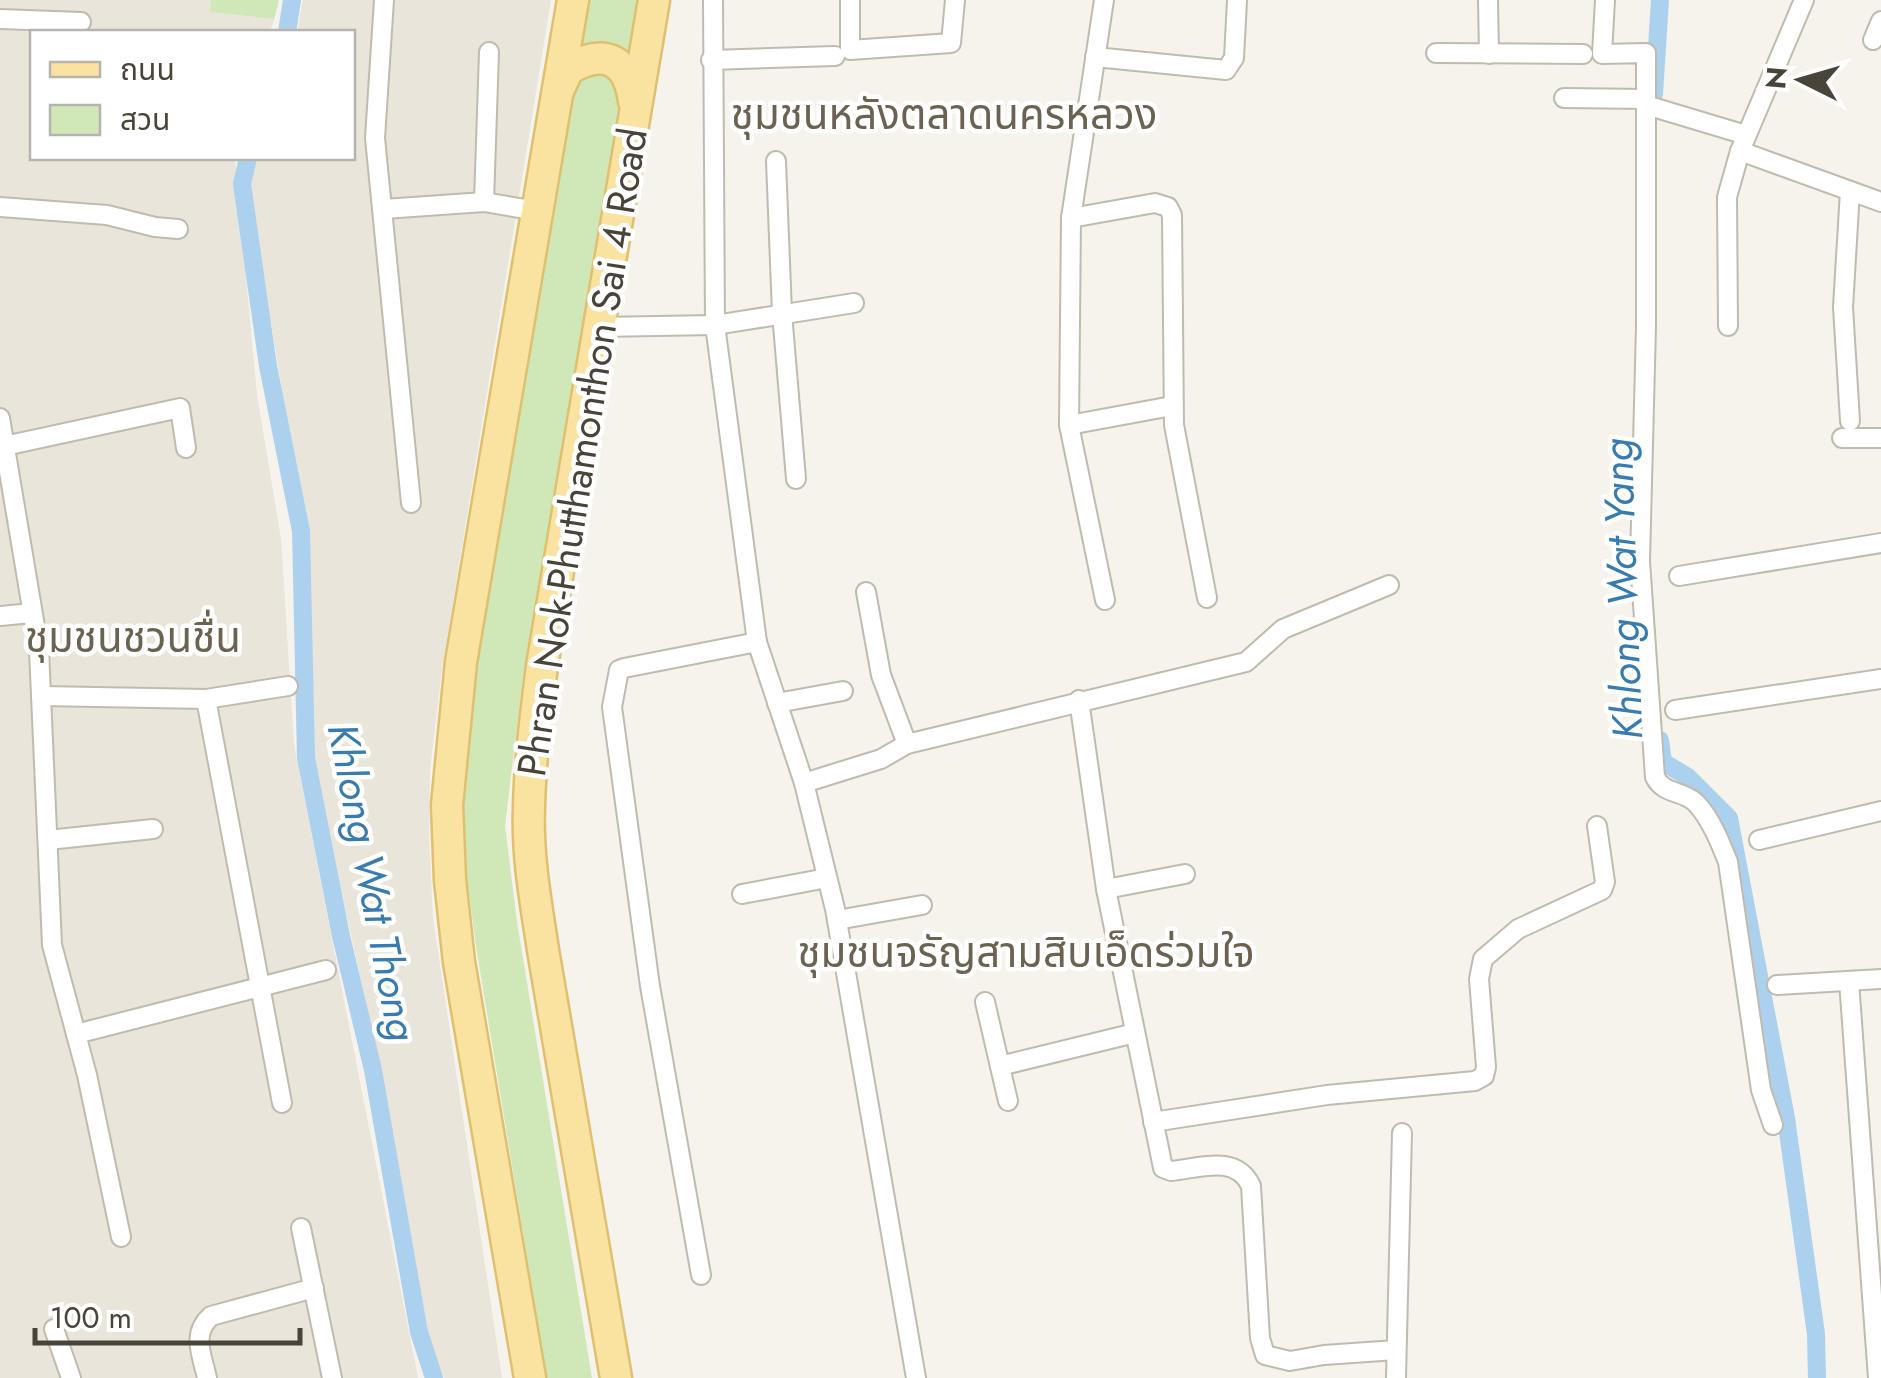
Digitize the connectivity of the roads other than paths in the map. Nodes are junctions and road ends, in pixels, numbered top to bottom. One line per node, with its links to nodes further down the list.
1 (384, 0): 33 (street)
2 (573, 0): 23 (main road, Phran Nok-Phutthamonthon Sai 4 Road)
3 (654, 0): 26 (main road, Phran Nok-Phutthamonthon Sai 4 Road)
4 (713, 0): 22 (street)
5 (850, 0): 6 (street)
6 (955, 0)
7 (1104, 0): 21 (street)
8 (1237, 0): 21 (street)
9 (1488, 0): 18 (street)
10 (1605, 0): 19 (street)
11 (1804, 0): 27 (street)
12 (0, 19): 14 (street)
13 (1881, 20): 15 (street)
14 (81, 22)
15 (1873, 40)
16 (489, 52): 30 (street)
17 (1436, 53): 18 (street)
18 (1489, 54): 19 (street)
19 (1592, 54): 25 (street)
20 (835, 56): 22 (street)
21 (1095, 57): 35 (street)
22 (711, 60): 39 (street)
23 (557, 93): 26 (main road); 34 (main road, Phran Nok-Phutthamonthon Sai 4 Road)
24 (1564, 98): 25 (street)
25 (1646, 103): 27 (street); 93 (street)
26 (635, 111): 41 (main road, Phran Nok-Phutthamonthon Sai 4 Road)
27 (1743, 144): 29 (street); 40 (street)
28 (776, 162): 38 (street)
29 (1850, 191): 31 (street); 45 (street)
30 (484, 202): 33 (street); 34 (street)
31 (1881, 202)
32 (0, 207): 36 (street)
33 (384, 208): 49 (street)
34 (537, 211): 98 (main road, Phran Nok-Phutthamonthon Sai 4 Road)
35 (1071, 218): 42 (street); 44 (street)
36 (178, 229)
37 (854, 303): 38 (street)
38 (782, 313): 39 (street); 48 (street)
39 (715, 325): 41 (street); 59 (street)
40 (1728, 326)
41 (599, 328): 95 (main road, Phran Nok-Phutthamonthon Sai 4 Road)
42 (1172, 406): 44 (street); 55 (street)
43 (0, 418): 46 (street)
44 (1069, 425): 56 (street)
45 (1881, 438)
46 (2, 447): 47 (street); 50 (street)
47 (186, 448)
48 (796, 479)
49 (411, 503)
50 (7, 505): 57 (street)
51 (1881, 543): 52 (street)
52 (1679, 576)
53 (1389, 585): 65 (street)
54 (866, 592): 68 (street)
55 (1207, 598)
56 (1106, 600)
57 (32, 612): 58 (street); 63 (street)
58 (0, 616)
59 (757, 642): 66 (street); 99 (street)
60 (1881, 680): 67 (street)
61 (288, 686): 64 (street)
62 (843, 691): 66 (street)
63 (41, 696): 64 (street); 73 (street)
64 (206, 699): 85 (street)
65 (1079, 700): 68 (street); 77 (street)
66 (777, 703): 69 (street)
67 (1675, 710)
68 (908, 744): 69 (street)
69 (804, 783): 76 (street)
70 (1881, 811): 74 (street)
71 (1597, 826): 92 (street)
72 (153, 829): 73 (street)
73 (48, 840): 88 (street)
74 (1759, 840)
75 (1185, 874): 77 (street)
76 (828, 878): 78 (street); 80 (street)
77 (1106, 889): 87 (street)
78 (742, 894)
79 (922, 905): 80 (street)
80 (837, 920): 110 (street)
81 (326, 970): 85 (street)
82 (1881, 979): 83 (street)
83 (1850, 981): 84 (street); 112 (street)
84 (1778, 986)
85 (260, 987): 88 (street); 91 (street)
86 (985, 1002): 89 (street)
87 (1135, 1033): 89 (street); 92 (street)
88 (76, 1034): 97 (street)
89 (1000, 1066): 90 (street)
90 (1008, 1101)
91 (282, 1102)
92 (1153, 1122): 102 (street)
93 (1773, 1125)
94 (1402, 1133): 102 (street)
95 (592, 1227): 108 (main road, Phran Nok-Phutthamonthon Sai 4 Road); 109 (main road)
96 (301, 1228): 100 (street)
97 (121, 1237)
98 (504, 1240): 106 (main road); 107 (main road, Phran Nok-Phutthamonthon Sai 4 Road)
99 (701, 1275)
100 (314, 1288): 104 (street); 105 (street)
101 (54, 1329): 103 (street)
102 (1396, 1350): 111 (street)
103 (72, 1378)
104 (207, 1378)
105 (332, 1378)
106 (517, 1378)
107 (530, 1378)
108 (616, 1378)
109 (631, 1378)
110 (916, 1378)
111 (1396, 1378)
112 (1878, 1378)

